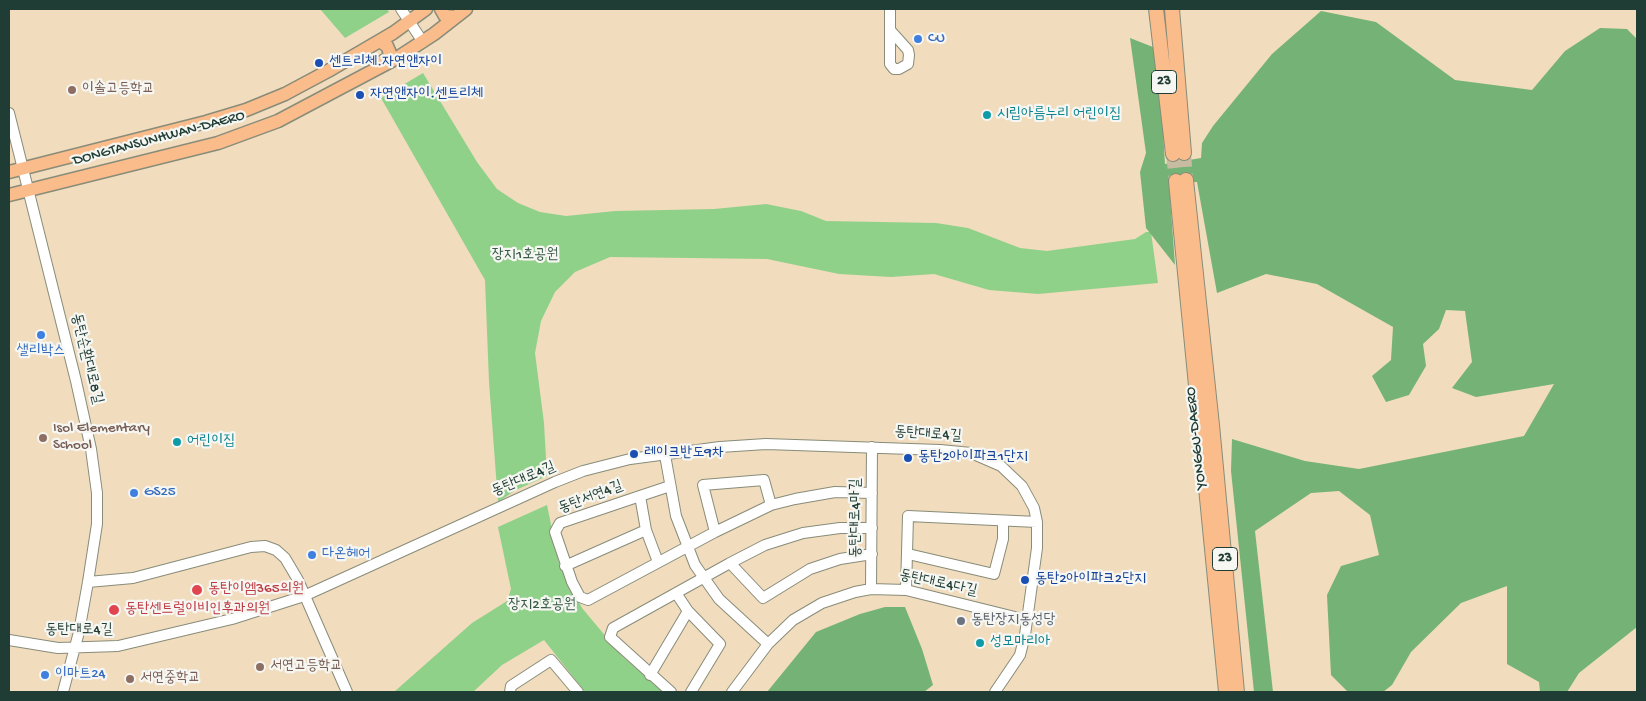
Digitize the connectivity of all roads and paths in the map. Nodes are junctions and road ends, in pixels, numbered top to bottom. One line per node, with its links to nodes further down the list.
1 (401, 9): 8 (street)
2 (426, 9): 8 (main road, DONGTANSUNHWAN-DAERO)
3 (441, 9): 7 (main road)
4 (890, 9): 9 (street)
5 (1156, 9): 6 (highway, 23)
6 (1172, 9)
7 (461, 13): 11 (main road, DONGTANSUNHWAN-DAERO)
8 (409, 22): 10 (main road, DONGTANSUNHWAN-DAERO); 11 (street)
9 (890, 30)
10 (380, 41): 12 (main road); 14 (main road, DONGTANSUNHWAN-DAERO)
11 (423, 42): 12 (main road, DONGTANSUNHWAN-DAERO)
12 (364, 77): 17 (main road, DONGTANSUNHWAN-DAERO)
13 (9, 113): 14 (street, 동탄순환대로8길)
14 (23, 168): 15 (main road, DONGTANSUNHWAN-DAERO); 17 (street, 동탄순환대로8길)
15 (9, 172)
16 (1181, 181): 19 (highway, YONGGU-DAERO / 23)
17 (27, 186): 18 (main road, DONGTANSUNHWAN-DAERO); 38 (street, 동탄순환대로8길)
18 (9, 195)
19 (1206, 428): 57 (highway, YONGGU-DAERO / 23); 58 (highway, YONGGU-DAERO / 23)
20 (872, 447): 21 (street, 동탄대로4길); 23 (street, 동탄대로4마길); 27 (street, 동탄대로4길)
21 (665, 455): 22 (street); 42 (street, 동탄대로4길)
22 (670, 486): 24 (street); 31 (street)
23 (872, 493): 25 (street, 동탄서연4길); 28 (street, 동탄대로4마길)
24 (640, 496): 29 (street, 동탄서연4길); 36 (street, 동탄서연4길)
25 (771, 505): 30 (street, 동탄서연4길); 30 (street)
26 (1003, 521): 27 (street); 33 (street); 33 (street)
27 (1037, 522): 44 (street, 동탄대로4길)
28 (872, 528): 32 (street, 동탄대로4마길); 35 (street)
29 (646, 530): 34 (street, 동탄서연4길); 36 (street)
30 (715, 532): 31 (street, 동탄서연4길)
31 (686, 546): 34 (street, 동탄서연4길); 37 (street)
32 (872, 554): 35 (street); 39 (street, 동탄대로4마길)
33 (908, 554): 40 (street)
34 (658, 562): 36 (street, 동탄서연4길)
35 (730, 563): 37 (street)
36 (565, 566)
37 (703, 578): 41 (street); 46 (street)
38 (88, 582): 42 (street); 47 (street, 동탄순환대로8길)
39 (871, 589): 40 (street, 동탄대로4다길); 46 (street, 동탄대로4다길)
40 (906, 590): 44 (street, 동탄대로4다길)
41 (676, 593): 43 (street); 48 (street)
42 (304, 596): 47 (street, 동탄대로4길); 50 (street)
43 (688, 611): 48 (street); 54 (street)
44 (1028, 620): 56 (street, 동탄대로4길)
45 (9, 640): 47 (street, 동탄대로4길)
46 (768, 644): 55 (street, 동탄대로4다길)
47 (74, 648): 49 (street, 동탄순환대로8길)
48 (650, 675): 53 (street)
49 (64, 692)
50 (347, 692)
51 (510, 692): 52 (street)
52 (578, 692)
53 (671, 692)
54 (691, 692)
55 (732, 692)
56 (995, 692)
57 (1226, 692)
58 (1237, 692)

